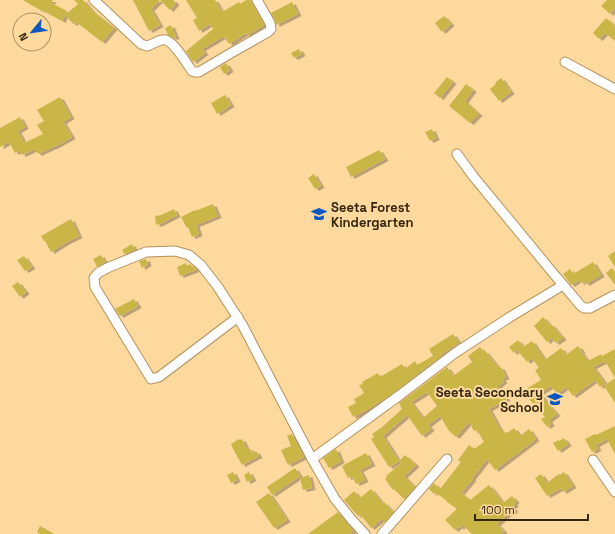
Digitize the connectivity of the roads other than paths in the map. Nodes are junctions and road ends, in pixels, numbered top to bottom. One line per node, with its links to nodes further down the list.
1 (94, 0): 2 (street)
2 (257, 0)
3 (565, 62): 4 (street)
4 (615, 89)
5 (457, 154): 6 (street)
6 (564, 285): 7 (street); 9 (street)
7 (615, 295)
8 (238, 317): 8 (street); 9 (street)
9 (312, 459): 13 (street)
10 (447, 459): 14 (street)
11 (593, 460): 12 (street)
12 (615, 492)
13 (365, 534)
14 (382, 534)

